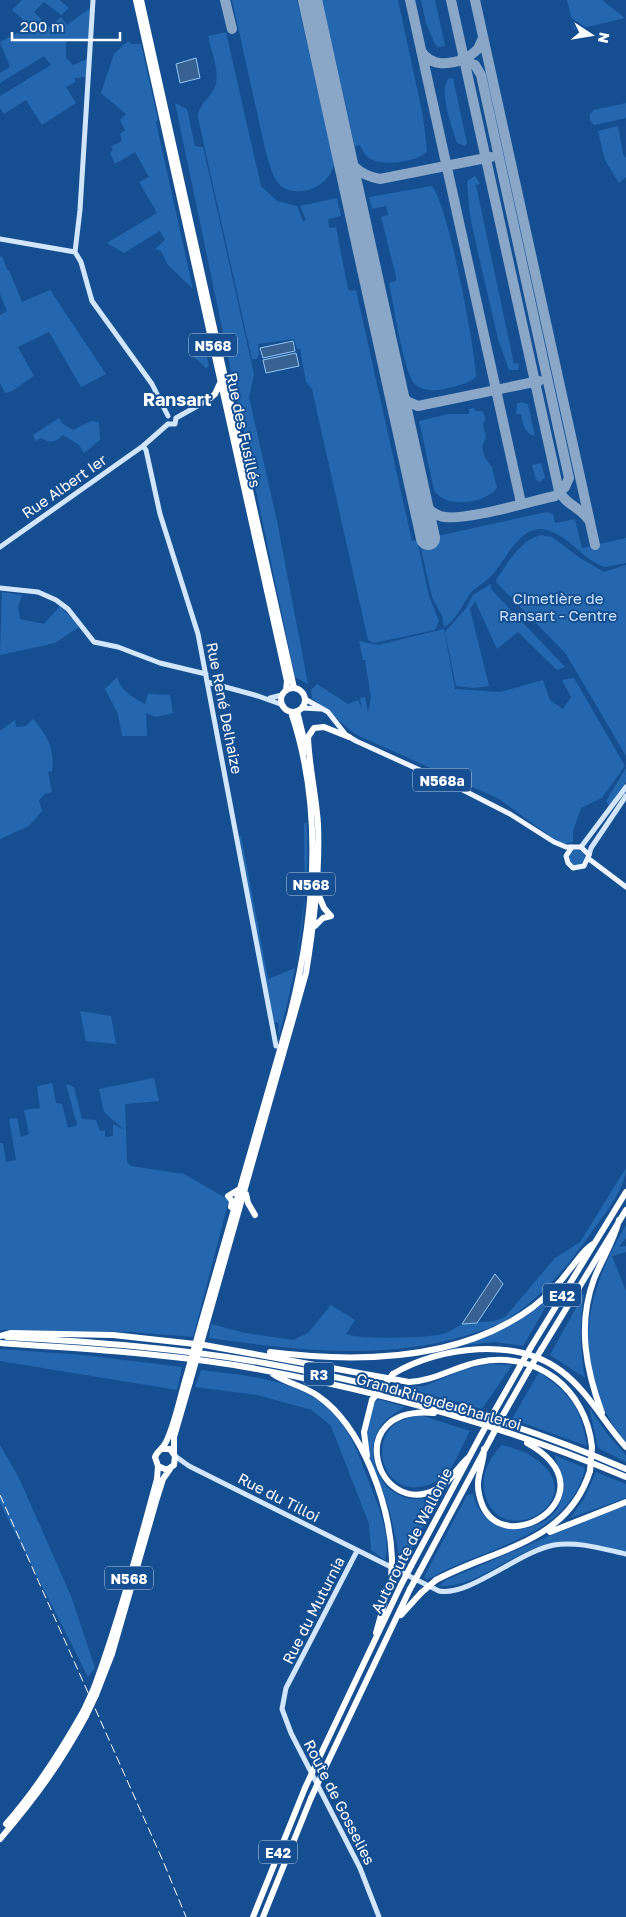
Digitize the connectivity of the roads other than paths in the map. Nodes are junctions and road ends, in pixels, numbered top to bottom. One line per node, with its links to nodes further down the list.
1 (93, 0): 5 (street)
2 (136, 0): 6 (highway, Rue des Fusillés / N568)
3 (141, 0): 17 (highway, Rue des Fusillés / N568)
4 (0, 239): 5 (street)
5 (74, 252): 9 (street)
6 (220, 381): 7 (highway); 8 (highway, Rue des Fusillés / N568)
7 (208, 400): 8 (highway); 10 (street)
8 (225, 404): 17 (highway, Rue des Fusillés / N568)
9 (168, 416): 10 (street); 11 (street)
10 (176, 418): 11 (street)
11 (168, 424): 12 (street, Rue Albert Ier)
12 (143, 446): 13 (street, Rue Albert Ier); 15 (street, Rue René Delhaize)
13 (0, 547)
14 (0, 588): 15 (street)
15 (206, 674): 16 (street, Rue René Delhaize)
16 (207, 682): 18 (street); 37 (street, Rue René Delhaize)
17 (288, 691): 18 (street); 19 (highway); 20 (highway, N568)
18 (268, 699): 20 (street)
19 (305, 699): 21 (main road, N568a); 22 (highway)
20 (283, 705): 22 (highway)
21 (324, 709): 22 (main road); 23 (main road, N568a)
22 (296, 710): 24 (highway, N568); 38 (highway, N568)
23 (349, 737): 24 (highway); 27 (main road, N568a)
24 (311, 767): 35 (highway, N568)
25 (626, 787): 28 (street)
26 (626, 796): 31 (street)
27 (554, 842): 29 (main road, N568a); 30 (main road, N568a)
28 (581, 846): 29 (main road, N568a); 31 (main road, N568a)
29 (572, 847): 30 (main road)
30 (566, 856): 32 (main road, N568a)
31 (589, 857): 32 (main road); 33 (main road, N568a)
32 (584, 866): 33 (main road, N568a)
33 (607, 875): 34 (main road, N568a)
34 (626, 887)
35 (317, 890): 36 (highway, N568); 36 (highway)
36 (313, 929): 39 (highway, N568)
37 (276, 1046): 38 (highway)
38 (278, 1055): 39 (highway, N568)
39 (242, 1190): 42 (highway, N568); 42 (highway); 42 (highway)
40 (626, 1192): 44 (highway, Autoroute de Wallonie / E42)
41 (626, 1210): 43 (highway, Autoroute de Wallonie / E42)
42 (233, 1220): 45 (highway, N568)
43 (619, 1220): 53 (highway); 57 (highway, Autoroute de Wallonie / E42, bridge)
44 (593, 1244): 48 (highway); 59 (highway, Autoroute de Wallonie / E42, bridge)
45 (203, 1325): 49 (highway, N568, bridge); 51 (highway, N568, bridge)
46 (0, 1336): 48 (highway); 49 (highway, Grand Ring de Charleroi / R3)
47 (0, 1343): 50 (highway, Grand Ring de Charleroi / R3)
48 (252, 1352): 67 (highway, bridge)
49 (193, 1353): 51 (highway, N568, bridge); 63 (highway, Grand Ring de Charleroi / R3)
50 (270, 1372): 52 (highway, Grand Ring de Charleroi / R3); 64 (highway)
51 (188, 1381): 56 (highway, N568); 58 (highway, N568)
52 (446, 1413): 54 (highway, Grand Ring de Charleroi / R3); 59 (highway)
53 (605, 1422): 55 (highway); 64 (highway, bridge)
54 (522, 1438): 57 (highway); 65 (highway, Grand Ring de Charleroi / R3)
55 (626, 1447)
56 (163, 1449): 58 (highway); 60 (highway, N568)
57 (484, 1449): 70 (highway, Autoroute de Wallonie / E42, bridge)
58 (175, 1455): 61 (street, Rue du Tilloi); 62 (highway, N568)
59 (469, 1457): 71 (highway, Autoroute de Wallonie / E42, bridge)
60 (158, 1466): 62 (highway); 72 (highway, N568)
61 (189, 1466): 62 (street); 68 (street, Rue du Tilloi)
62 (171, 1468): 72 (highway, N568)
63 (626, 1469)
64 (370, 1470): 71 (highway, bridge)
65 (626, 1477)
66 (626, 1502): 67 (highway)
67 (539, 1535): 70 (highway, bridge)
68 (357, 1551): 69 (street, Rue du Muturnia); 73 (street, Rue du Muturnia)
69 (626, 1554)
70 (393, 1624): 78 (highway, Autoroute de Wallonie / E42, bridge)
71 (376, 1637): 77 (highway, Autoroute de Wallonie / E42, bridge)
72 (95, 1692): 74 (highway, N568, bridge)
73 (283, 1698): 79 (street, Route de Gosselies)
74 (85, 1713): 75 (highway, N568); 76 (highway, N568)
75 (0, 1832)
76 (0, 1838)
77 (253, 1917)
78 (263, 1917)
79 (379, 1917)

